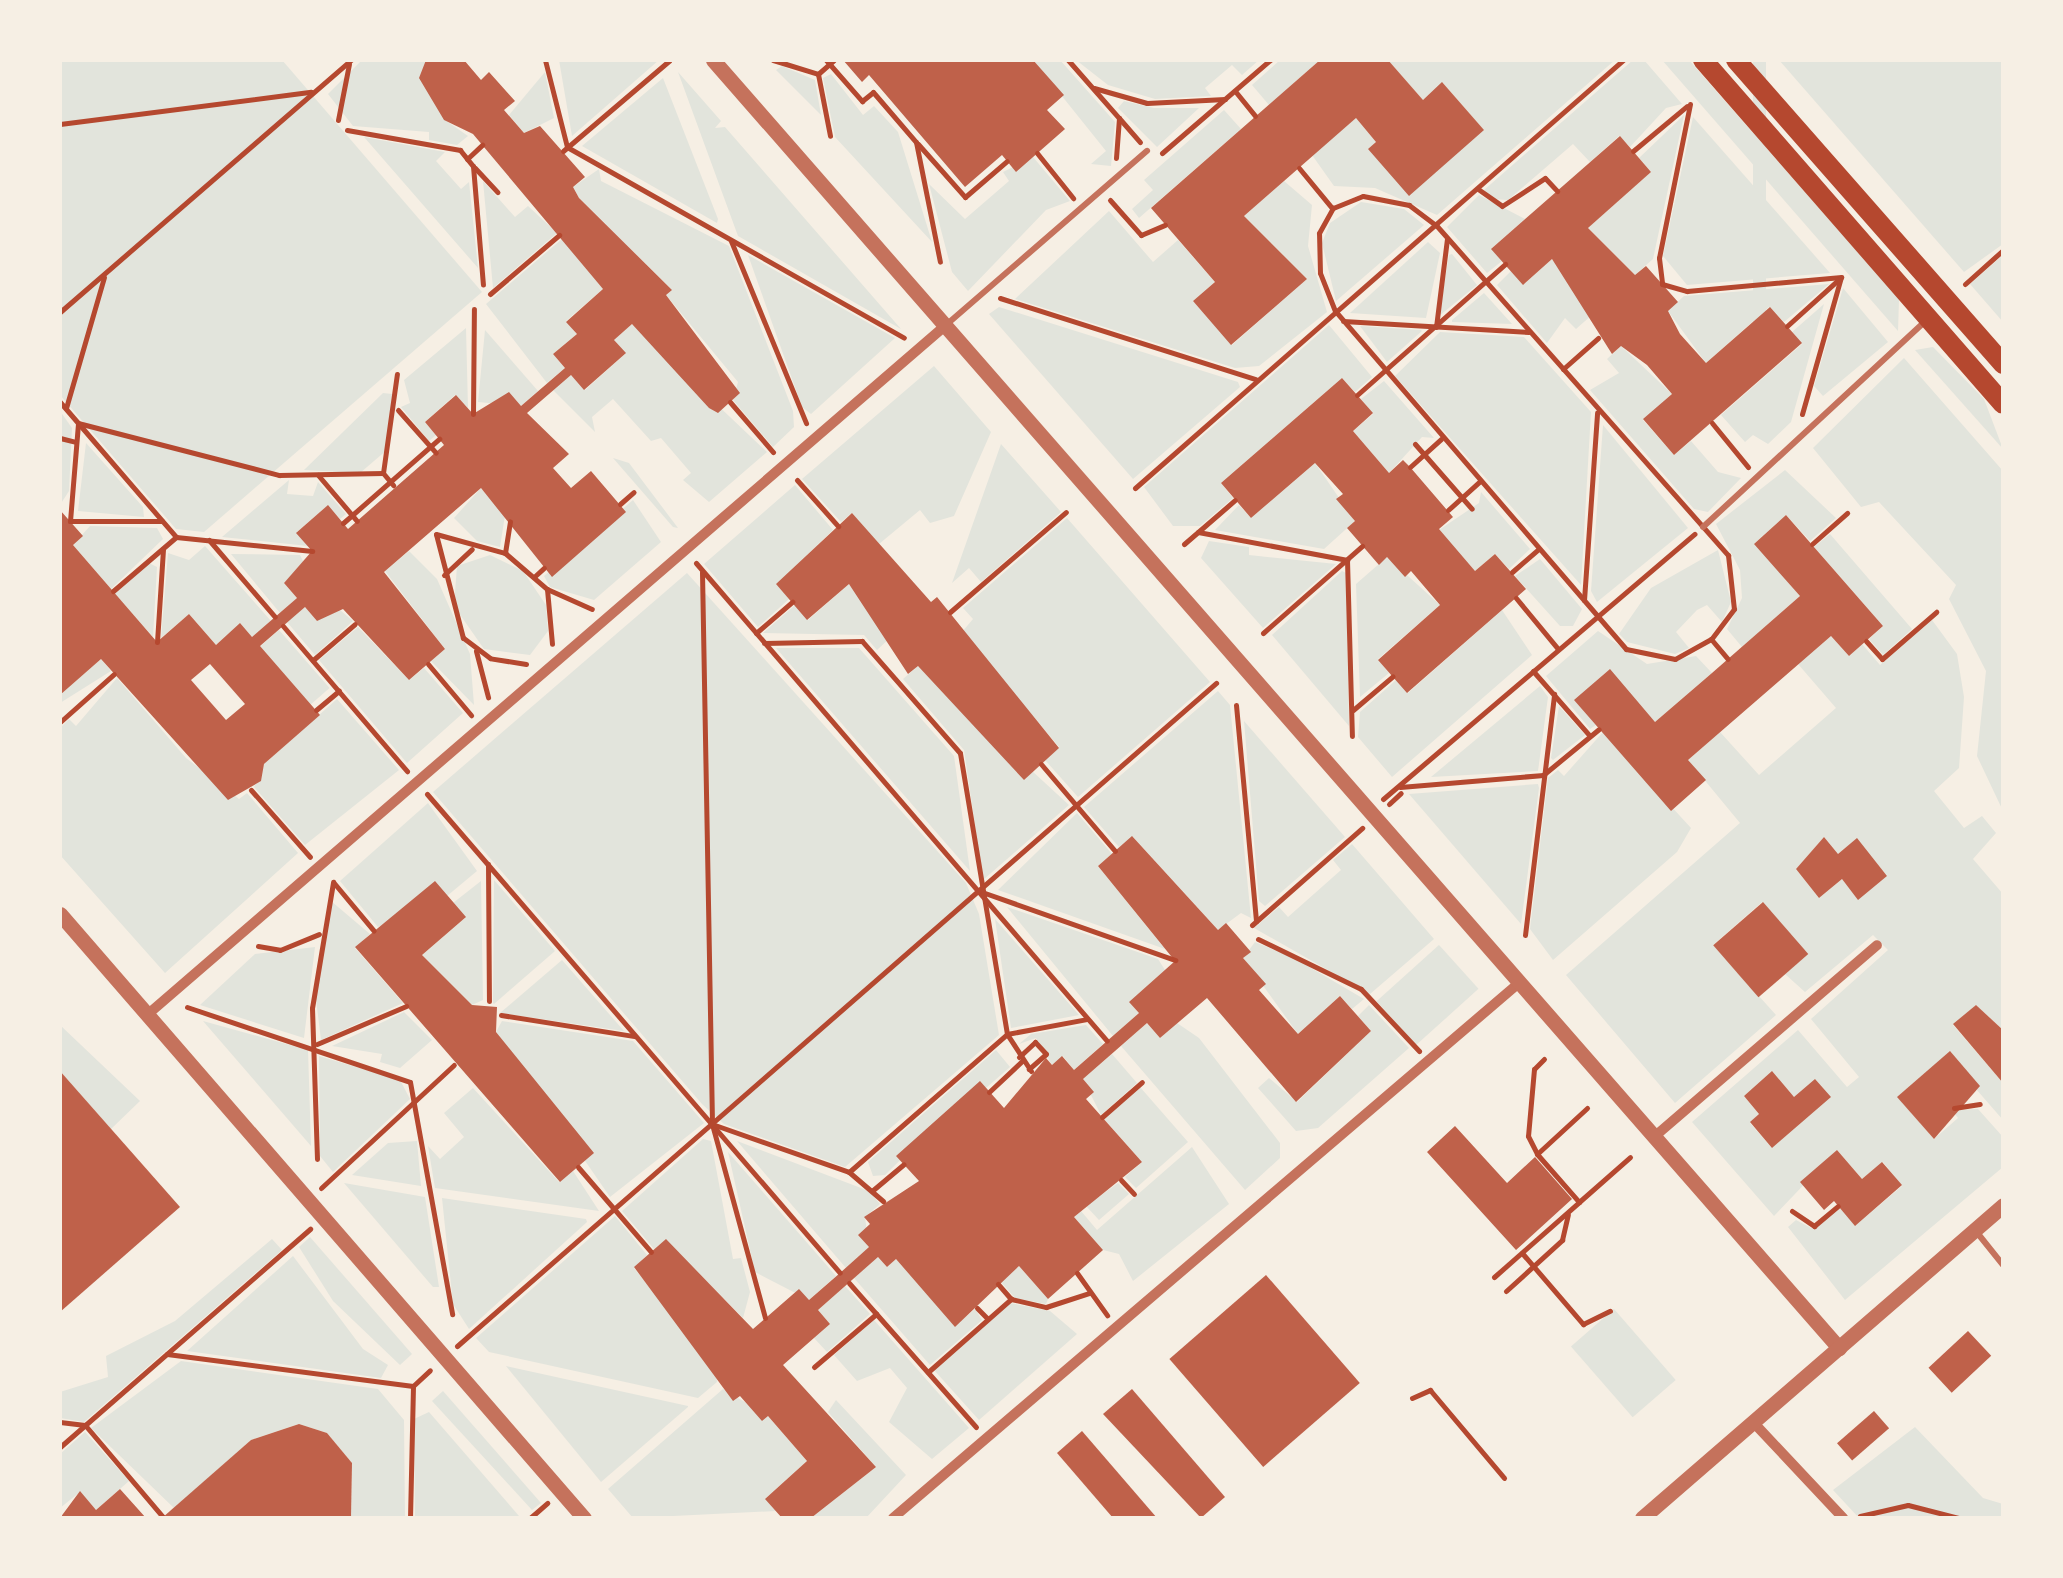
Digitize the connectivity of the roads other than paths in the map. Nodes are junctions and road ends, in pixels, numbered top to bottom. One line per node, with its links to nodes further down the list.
1 (713, 60): 6 (street)
2 (1703, 60): 5 (highway)
3 (1736, 60): 7 (highway)
4 (1147, 151): 6 (lane)
5 (1928, 318): 8 (highway); 9 (lane)
6 (945, 326): 12 (street); 13 (street)
7 (2003, 364)
8 (2003, 404)
9 (1703, 527)
10 (60, 914): 13 (street)
11 (1876, 945): 14 (street)
12 (1519, 982): 14 (street); 21 (street)
13 (147, 1015): 20 (street)
14 (1654, 1137): 18 (street)
15 (2003, 1205): 16 (street)
16 (1974, 1229): 17 (lane); 18 (street)
17 (2003, 1265)
18 (1839, 1348): 19 (street)
19 (1753, 1422): 22 (street); 23 (street)
20 (584, 1518)
21 (893, 1518)
22 (1642, 1518)
23 (1843, 1518)

